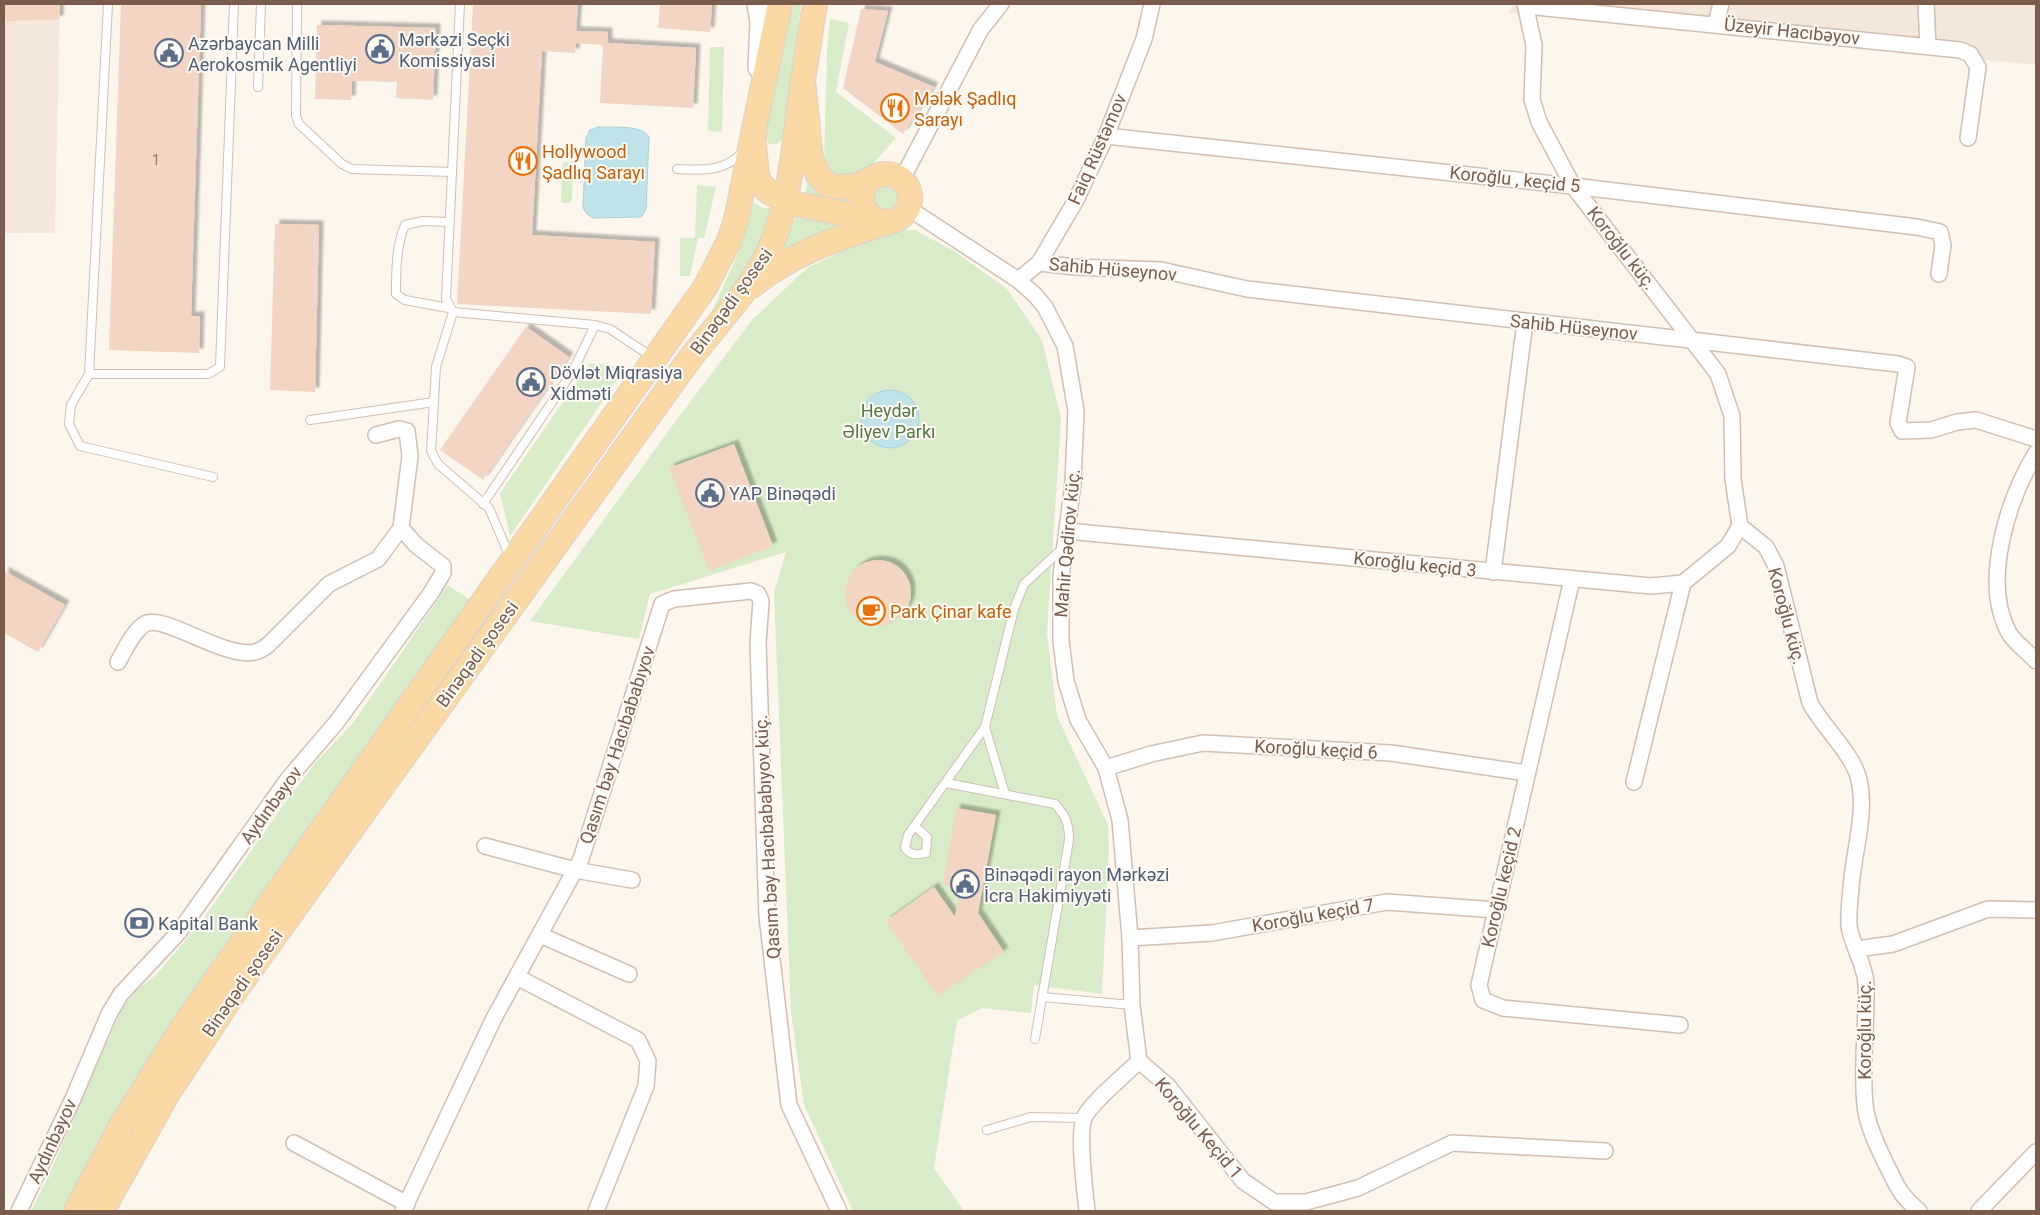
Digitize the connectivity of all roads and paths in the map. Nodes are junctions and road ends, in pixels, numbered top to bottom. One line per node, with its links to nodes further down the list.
1 (108, 4): 38 (lane)
2 (234, 4): 38 (lane)
3 (261, 4): 17 (lane)
4 (296, 4): 22 (lane)
5 (460, 4): 22 (lane)
6 (758, 4): 18 (main road)
7 (780, 4): 18 (main road, Binəqədi şosesi)
8 (815, 4): 16 (main road)
9 (1001, 4): 24 (street)
10 (1152, 4): 19 (street, Faiq Rüstəmov)
11 (1720, 4): 14 (street)
12 (1926, 4): 15 (street)
13 (1526, 5): 14 (street, Üzeyir Hacıbəyov); 25 (street, Koroğlu küç.)
14 (1716, 23): 15 (street, Üzeyir Hacıbəyov)
15 (1928, 46): 20 (street, Üzeyir Hacıbəyov)
16 (803, 80): 23 (main road); 26 (main road, Binəqədi şosesi)
17 (258, 87)
18 (755, 124): 21 (lane); 26 (main road); 37 (main road, Binəqədi şosesi)
19 (1106, 136): 25 (street, Koroğlu , keçid 5); 29 (street, Faiq Rüstəmov)
20 (1968, 138)
21 (677, 169)
22 (452, 172): 28 (lane)
23 (872, 179): 24 (main road); 27 (main road)
24 (902, 179): 27 (main road)
25 (1573, 186): 30 (street, Koroğlu , keçid 5); 36 (street, Koroğlu küç.)
26 (784, 200): 27 (main road); 32 (main road, Binəqədi şosesi)
27 (894, 217): 31 (street, Mahir Qədirov küç.); 32 (main road)
28 (450, 222): 33 (lane); 33 (lane)
29 (1039, 263): 31 (street, Faiq Rüstəmov); 34 (street, Sahib Hüseynov)
30 (1939, 274)
31 (1018, 280): 49 (street, Mahir Qədirov küç.)
32 (736, 300): 88 (main road, Binəqədi şosesi)
33 (451, 310): 35 (lane); 39 (lane)
34 (1525, 322): 36 (street, Sahib Hüseynov); 52 (street)
35 (595, 325): 37 (lane); 46 (lane)
36 (1694, 340): 42 (street, Sahib Hüseynov); 47 (street, Koroğlu küç.)
37 (655, 360): 51 (main road, Binəqədi şosesi)
38 (89, 374): 45 (lane)
39 (434, 402): 40 (lane); 46 (lane)
40 (310, 420)
41 (376, 435): 48 (street)
42 (2036, 439)
43 (2036, 453): 44 (street)
44 (2032, 469): 56 (street)
45 (214, 477)
46 (483, 504): 51 (lane)
47 (1740, 526): 54 (street); 72 (street, Koroğlu küç.)
48 (401, 528): 57 (street); 86 (street, Aydınbəyov)
49 (1067, 531): 50 (street, Mahir Qədirov küç.); 52 (street, Koroğlu keçid 3)
50 (1065, 546): 58 (lane); 59 (street, Mahir Qədirov küç.)
51 (512, 561): 87 (main road, Binəqədi şosesi)
52 (1493, 572): 53 (street, Koroğlu keçid 3)
53 (1572, 579): 54 (street, Koroğlu keçid 3); 60 (street, Koroğlu keçid 2)
54 (1683, 583): 62 (street)
55 (761, 602): 66 (street, Qasım bəy Hacıbababıyov); 90 (street, Qasım bəy Hacıbababıyov küç.)
56 (2036, 661)
57 (118, 662)
58 (985, 728): 61 (lane); 63 (lane)
59 (1106, 768): 60 (street, Koroğlu keçid 6); 71 (street, Mahir Qədirov küç.)
60 (1527, 773): 68 (street, Koroğlu keçid 2)
61 (946, 782): 63 (lane); 64 (lane)
62 (1634, 782)
63 (1004, 794): 75 (lane)
64 (915, 826)
65 (485, 846): 66 (street)
66 (575, 870): 67 (street); 70 (street, Qasım bəy Hacıbababıyov)
67 (632, 880)
68 (1496, 910): 71 (street, Koroğlu keçid 7); 77 (street, Koroğlu keçid 2)
69 (2036, 910): 72 (street)
70 (540, 935): 73 (street); 74 (street, Qasım bəy Hacıbababıyov)
71 (1130, 938): 76 (street, Mahir Qədirov küç.)
72 (1857, 949): 92 (street, Koroğlu küç.)
73 (630, 974)
74 (517, 977): 85 (street, Qasım bəy Hacıbababıyov); 89 (street)
75 (1042, 997): 76 (lane); 78 (lane)
76 (1132, 1005): 79 (street, Mahir Qədirov küç.)
77 (1680, 1025)
78 (1034, 1039)
79 (1139, 1061): 80 (street); 83 (street, Koroğlu Keçid 1)
80 (1084, 1118): 81 (lane); 91 (street)
81 (987, 1130)
82 (294, 1143): 85 (street)
83 (1605, 1151)
84 (2036, 1152): 93 (street)
85 (405, 1208)
86 (19, 1211)
87 (76, 1211)
88 (102, 1211)
89 (596, 1211)
90 (839, 1211)
91 (1087, 1211)
92 (1919, 1211)
93 (1979, 1211)

